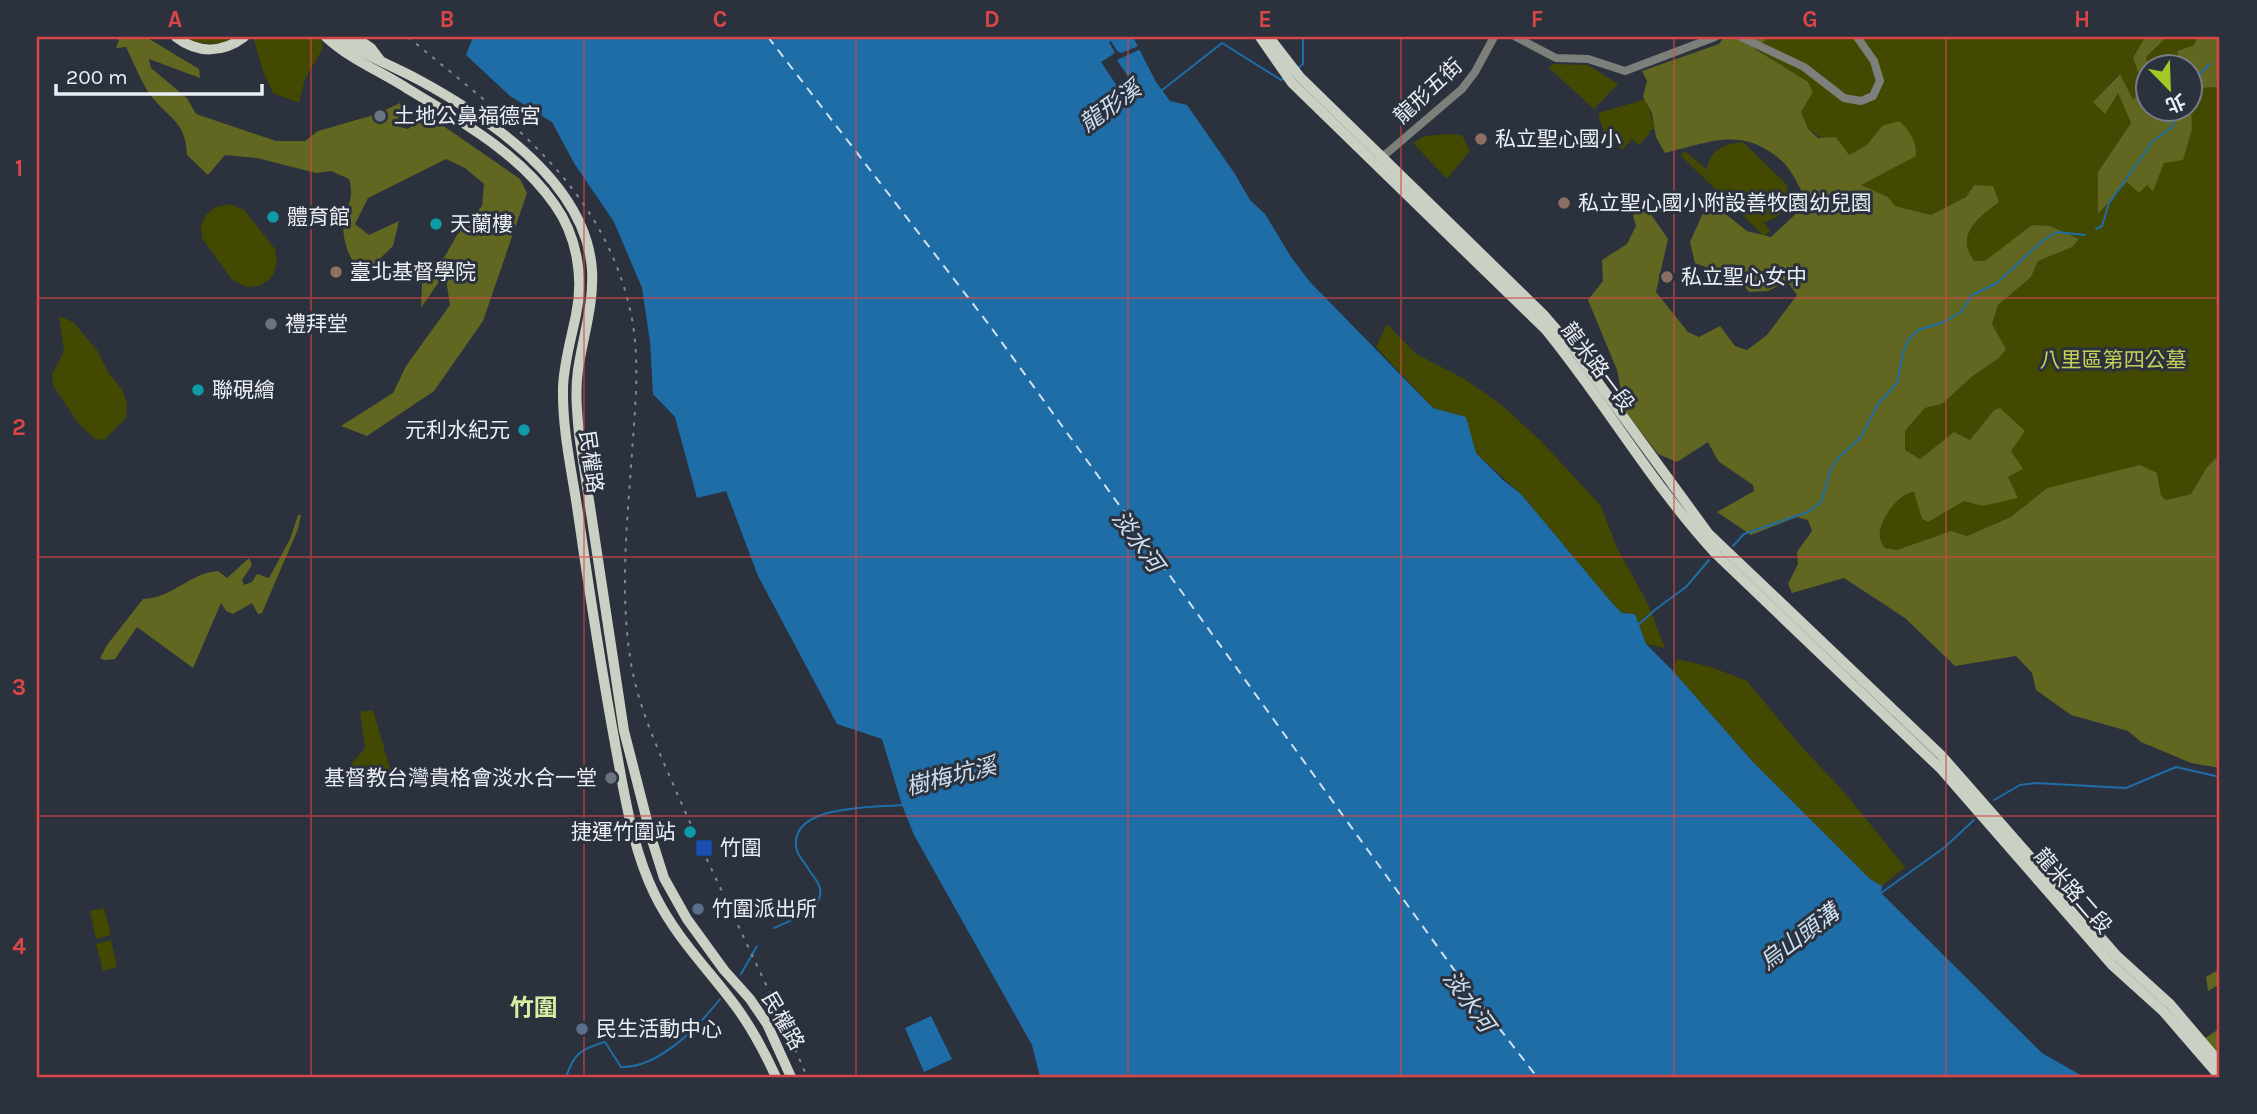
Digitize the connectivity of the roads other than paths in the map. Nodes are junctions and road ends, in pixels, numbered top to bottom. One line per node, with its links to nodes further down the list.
1 (176, 37): 2 (main road)
2 (244, 37)
3 (326, 37): 18 (main road, 民權路)
4 (340, 37): 14 (main road, 民權路)
5 (355, 37): 14 (main road)
6 (1259, 37): 13 (main road, 龍米路一段)
7 (1269, 37): 13 (main road, 龍米路一段)
8 (1494, 37): 15 (street, 龍形五街)
9 (1516, 37): 10 (street)
10 (1715, 37)
11 (1741, 37): 12 (street)
12 (1857, 37)
13 (1276, 55): 15 (main road, 龍米路一段)
14 (380, 60): 19 (main road, 民權路)
15 (1379, 161): 16 (main road, 龍米路一段)
16 (1903, 724): 17 (main road, 龍米路二段); 20 (main road, 龍米路二段)
17 (2220, 1063)
18 (776, 1077)
19 (791, 1077)
20 (2220, 1077)

